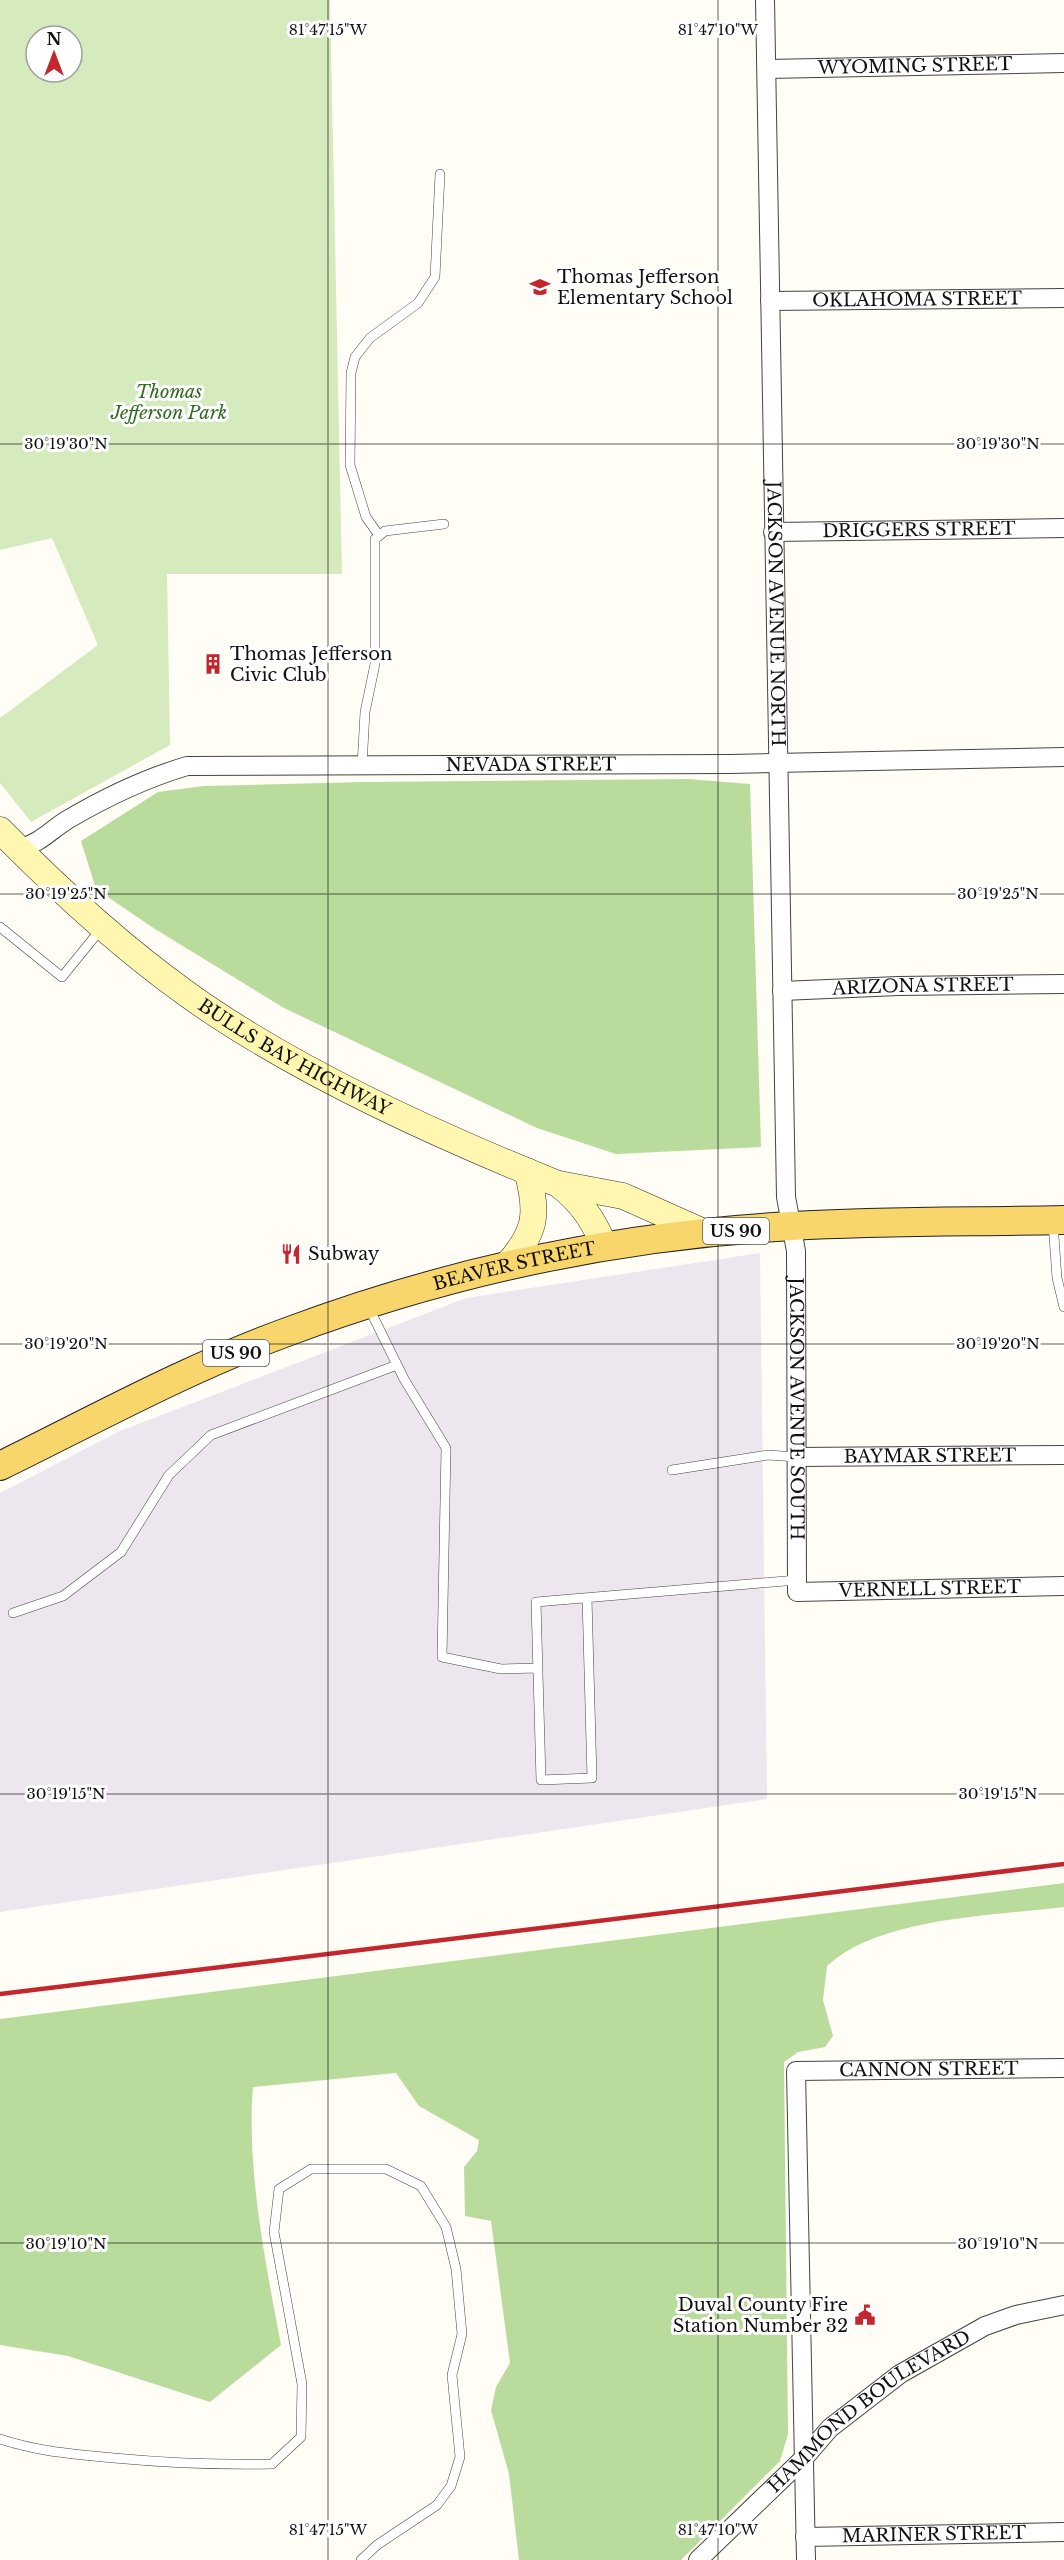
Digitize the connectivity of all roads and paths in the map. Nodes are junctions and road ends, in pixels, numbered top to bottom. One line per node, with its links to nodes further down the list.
1 (765, 0): 3 (street, JACKSON AVENUE NORTH)
2 (1064, 63): 3 (street, WYOMING STREET)
3 (767, 69): 6 (street, JACKSON AVENUE NORTH)
4 (440, 174): 10 (lane)
5 (1064, 298): 6 (street, OKLAHOMA STREET)
6 (770, 301): 9 (street, JACKSON AVENUE NORTH)
7 (444, 524): 10 (lane)
8 (1064, 528): 9 (street, DRIGGERS STREET)
9 (773, 532): 12 (street, JACKSON AVENUE NORTH)
10 (378, 534): 13 (lane)
11 (1064, 757): 12 (street, NEVADA STREET)
12 (779, 762): 13 (street, NEVADA STREET); 19 (street, JACKSON AVENUE NORTH)
13 (362, 766): 15 (street, NEVADA STREET)
14 (0, 830): 15 (main road, BULLS BAY HIGHWAY)
15 (20, 848): 17 (main road, BULLS BAY HIGHWAY)
16 (0, 927): 17 (lane)
17 (103, 927): 20 (main road, BULLS BAY HIGHWAY)
18 (1064, 984): 19 (street, ARIZONA STREET)
19 (782, 991): 23 (street, JACKSON AVENUE NORTH)
20 (527, 1171): 21 (main road, BULLS BAY HIGHWAY); 26 (main road)
21 (558, 1184): 24 (main road); 25 (main road, BULLS BAY HIGHWAY)
22 (1058, 1220): 23 (main road, BEAVER STREET / US 90); 28 (lane)
23 (791, 1226): 24 (main road, BEAVER STREET / US 90); 31 (street, JACKSON AVENUE SOUTH)
24 (706, 1233): 25 (main road, BEAVER STREET / US 90)
25 (605, 1247): 26 (main road, BEAVER STREET / US 90)
26 (506, 1266): 27 (main road, BEAVER STREET / US 90)
27 (367, 1304): 29 (lane); 32 (main road, BEAVER STREET / US 90)
28 (1064, 1307)
29 (397, 1365): 37 (lane); 38 (lane)
30 (1064, 1455): 31 (street, BAYMAR STREET)
31 (796, 1457): 33 (lane); 34 (street, JACKSON AVENUE SOUTH)
32 (0, 1466)
33 (672, 1470)
34 (797, 1586): 35 (street, VERNELL STREET); 36 (lane)
35 (1064, 1586)
36 (587, 1598): 38 (lane); 38 (lane)
37 (13, 1613)
38 (538, 1668)
39 (1064, 2068): 42 (street, CANNON STREET)
40 (1064, 2305): 42 (street, HAMMOND BOULEVARD)
41 (0, 2439): 45 (lane)
42 (805, 2457): 44 (street); 46 (street, HAMMOND BOULEVARD)
43 (1064, 2532): 44 (street, MARINER STREET)
44 (805, 2537): 47 (street)
45 (361, 2560)
46 (698, 2560)
47 (806, 2560)

